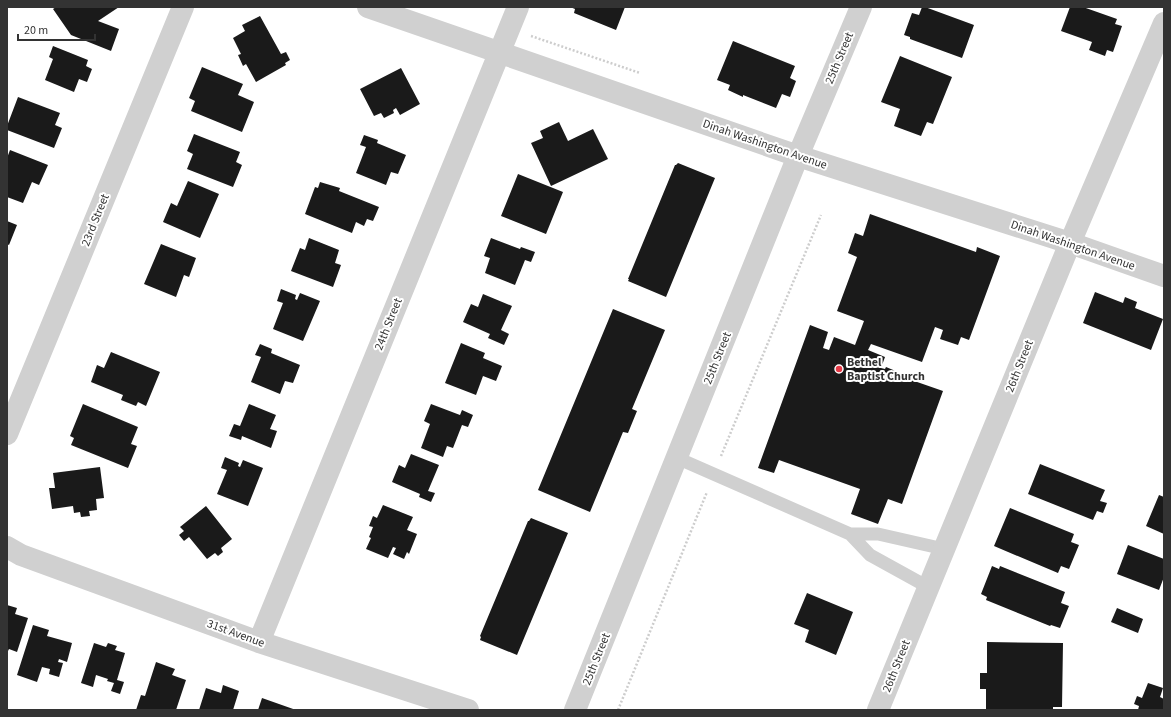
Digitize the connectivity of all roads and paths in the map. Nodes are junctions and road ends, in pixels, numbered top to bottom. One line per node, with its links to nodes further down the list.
1 (183, 7): 10 (street, 23rd Street)
2 (368, 7): 6 (street, Dinah Washington Avenue)
3 (518, 7): 6 (street, 24th Street)
4 (861, 7): 7 (street, 25th Street)
5 (1164, 23): 8 (street, 26th Street)
6 (499, 53): 7 (street, Dinah Washington Avenue); 16 (street, 24th Street)
7 (798, 156): 8 (street, Dinah Washington Avenue); 11 (street, 25th Street)
8 (1070, 243): 9 (street, Dinah Washington Avenue); 14 (street, 26th Street)
9 (1164, 276)
10 (7, 434)
11 (677, 458): 12 (lane); 18 (street, 25th Street)
12 (850, 534): 14 (lane); 15 (lane)
13 (7, 547): 16 (street, 31st Avenue)
14 (944, 549): 15 (street, 26th Street)
15 (928, 587): 19 (street, 26th Street)
16 (259, 642): 17 (street, 31st Avenue)
17 (468, 710)
18 (576, 710)
19 (878, 710)

